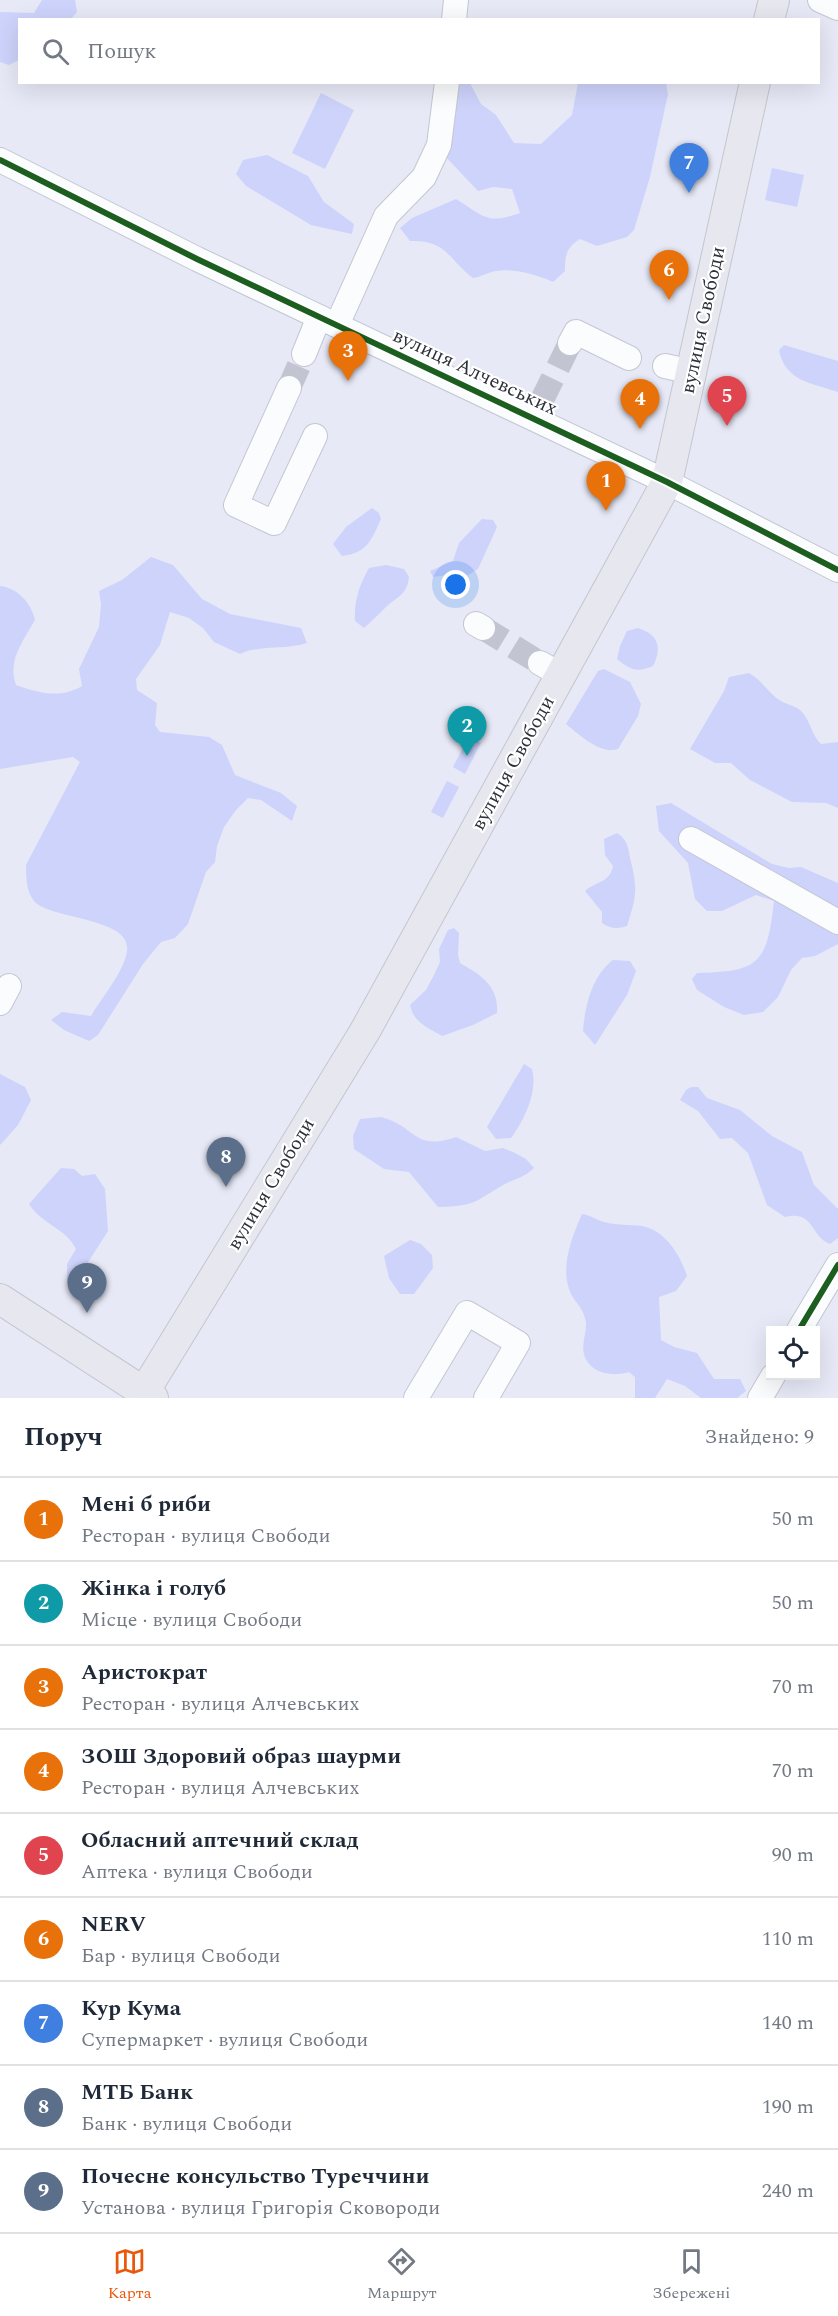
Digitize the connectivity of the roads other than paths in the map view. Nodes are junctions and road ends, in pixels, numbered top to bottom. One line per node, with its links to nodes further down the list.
1 (456, 0): 5 (street)
2 (774, 0): 6 (main road)
3 (820, 0): 4 (street)
4 (838, 8)
5 (454, 18)
6 (770, 18)
7 (447, 84): 10 (street)
8 (754, 84): 16 (main road, вулиця Свободи)
9 (0, 160): 10 (street, вулиця Алчевських)
10 (328, 321): 12 (street); 16 (street, вулиця Алчевських)
11 (570, 343): 13 (street)
12 (304, 354)
13 (629, 358)
14 (289, 388): 15 (street)
15 (315, 436)
16 (667, 482): 17 (street, вулиця Алчевських); 24 (main road, вулиця Свободи)
17 (838, 570)
18 (692, 839): 19 (street)
19 (838, 922)
20 (838, 1265): 22 (street)
21 (0, 1299): 24 (main road)
22 (801, 1326)
23 (771, 1380): 27 (street)
24 (148, 1395)
25 (416, 1398): 26 (street)
26 (486, 1398)
27 (760, 1398)

